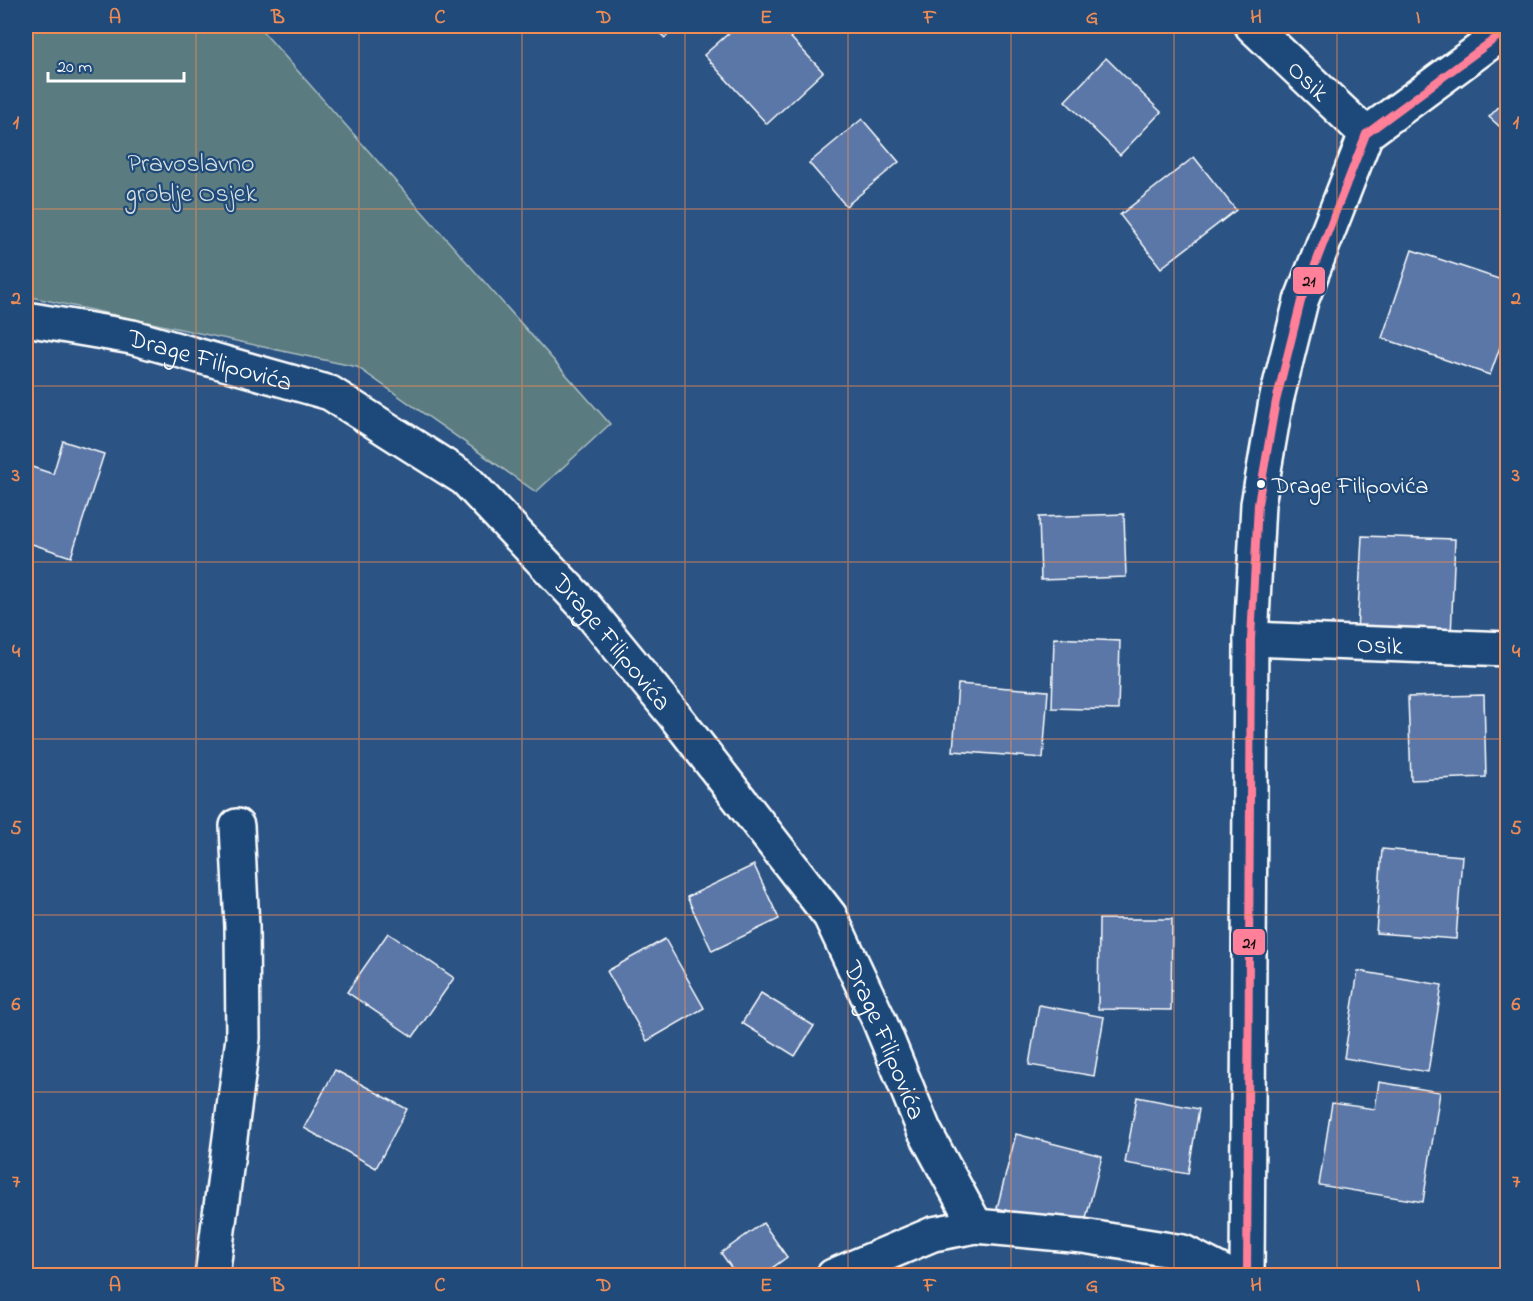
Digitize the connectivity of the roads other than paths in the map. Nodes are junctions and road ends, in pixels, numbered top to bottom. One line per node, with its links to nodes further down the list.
1 (1252, 26): 3 (street, Osik)
2 (1508, 29): 3 (street)
3 (1366, 134): 5 (street)
4 (26, 319): 8 (street, Drage Filipovića)
5 (1251, 639): 6 (street, Osik); 12 (street)
6 (1508, 649)
7 (237, 826): 9 (street)
8 (976, 1226): 10 (street); 11 (street)
9 (212, 1275)
10 (834, 1275)
11 (1230, 1275)
12 (1247, 1275)

